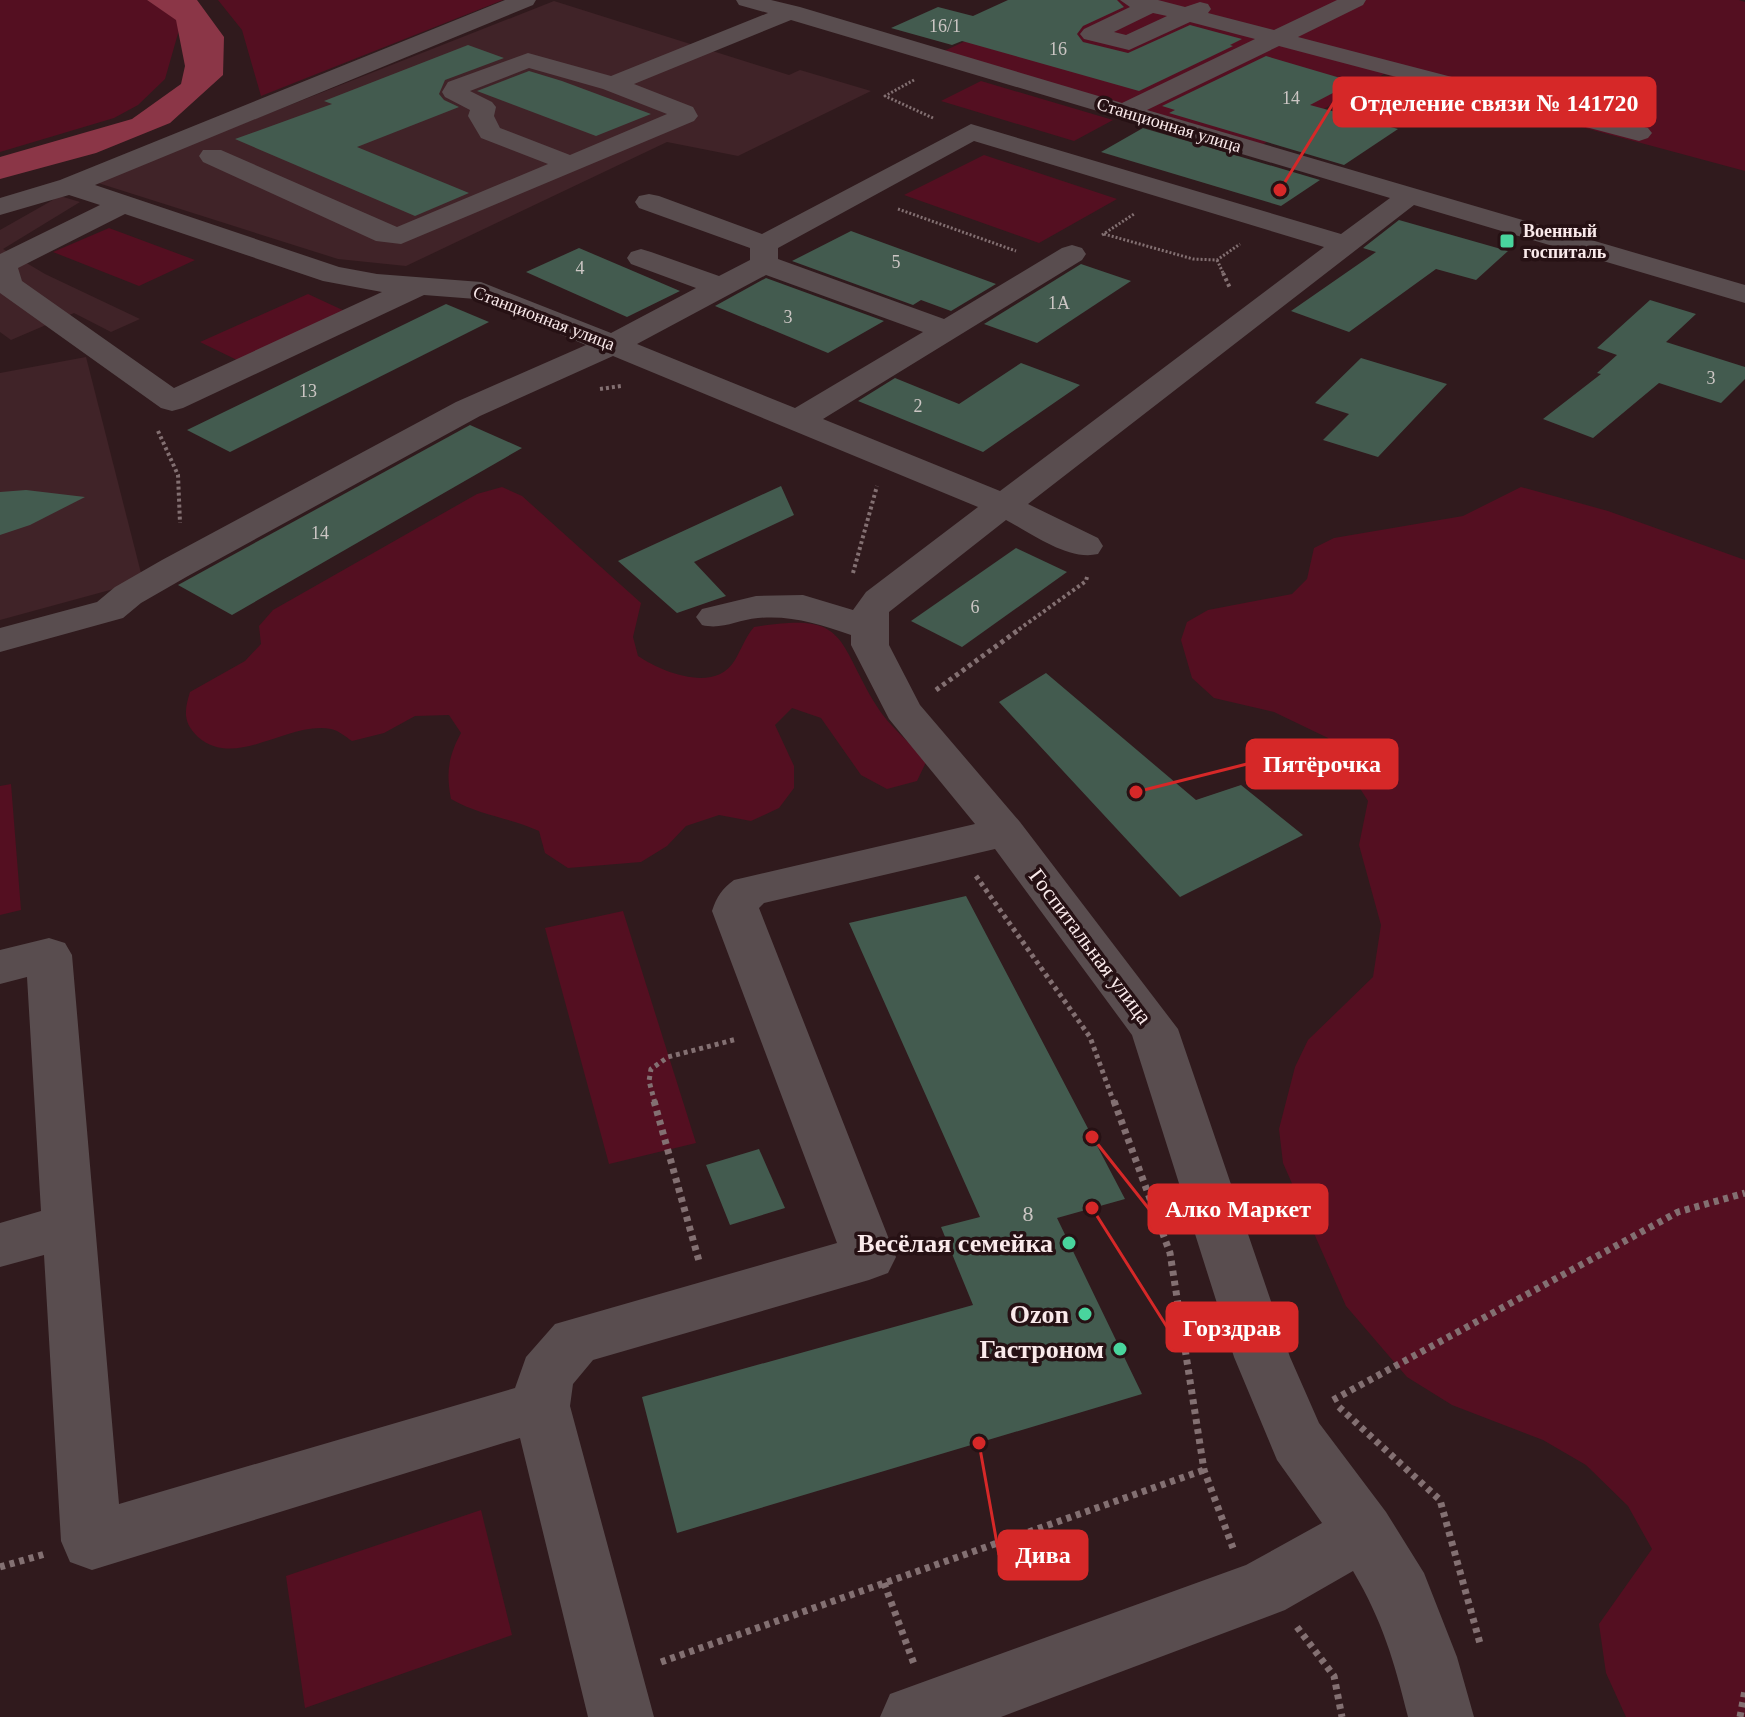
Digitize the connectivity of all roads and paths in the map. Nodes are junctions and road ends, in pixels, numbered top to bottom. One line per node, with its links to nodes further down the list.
1 (525, 0): 19 (street)
2 (747, 0): 9 (street, Станционная улица)
3 (1217, 0): 10 (street)
4 (1355, 0): 8 (street)
5 (1141, 3): 10 (street); 10 (street)
6 (1290, 3): 8 (street)
7 (835, 5): 9 (street)
8 (1329, 13): 11 (street)
9 (799, 14): 12 (street, Станционная улица); 13 (street)
10 (1188, 15): 11 (street)
11 (1276, 38): 14 (street); 16 (street)
12 (913, 49): 14 (street, Станционная улица); 15 (path)
13 (612, 84): 18 (street); 18 (street)
14 (1123, 112): 24 (street, Станционная улица)
15 (971, 132): 20 (street); 21 (street)
16 (1639, 133)
17 (212, 156): 18 (street)
18 (570, 164)
19 (70, 186): 23 (street, Станционная улица); 25 (street)
20 (1169, 192): 26 (path); 27 (street)
21 (857, 194): 28 (street); 30 (path)
22 (649, 202): 28 (street)
23 (126, 203): 32 (street, Станционная улица); 37 (street)
24 (1397, 205): 27 (street); 34 (street, Станционная улица)
25 (0, 207)
26 (1104, 234): 30 (path); 31 (path)
27 (1344, 244): 40 (street)
28 (764, 254): 33 (street); 35 (street)
29 (641, 258): 33 (street)
30 (1064, 259): 35 (street)
31 (1217, 260)
32 (420, 286): 36 (street, Станционная улица); 37 (street)
33 (720, 287): 36 (street)
34 (1745, 294)
35 (947, 330): 38 (street)
36 (614, 344): 38 (street, Станционная улица); 42 (street)
37 (172, 401): 42 (path)
38 (799, 420): 39 (street, Станционная улица)
39 (885, 456): 40 (street, Станционная улица); 43 (path)
40 (1003, 505): 41 (street, Станционная улица); 43 (street)
41 (1085, 546): 46 (path)
42 (175, 568): 45 (street)
43 (874, 614): 44 (street); 47 (street, Госпитальная улица)
44 (715, 617)
45 (0, 640)
46 (931, 693)
47 (1005, 832): 48 (street); 58 (street, Госпитальная улица)
48 (949, 845): 50 (street); 57 (path)
49 (0, 967): 52 (street)
50 (780, 1028): 54 (path); 54 (street)
51 (1745, 1193): 55 (path)
52 (70, 1225): 53 (street); 56 (street)
53 (0, 1245)
54 (710, 1303): 56 (street)
55 (1332, 1400)
56 (541, 1406): 62 (street)
57 (1204, 1470): 59 (path); 60 (path)
58 (1364, 1532): 60 (street); 65 (street, Госпитальная улица)
59 (884, 1583): 62 (path); 63 (path)
60 (1263, 1589): 63 (street); 64 (path)
61 (1745, 1690): 66 (path)
62 (616, 1698)
63 (922, 1713)
64 (1342, 1717)
65 (1441, 1717)
66 (1740, 1717)

